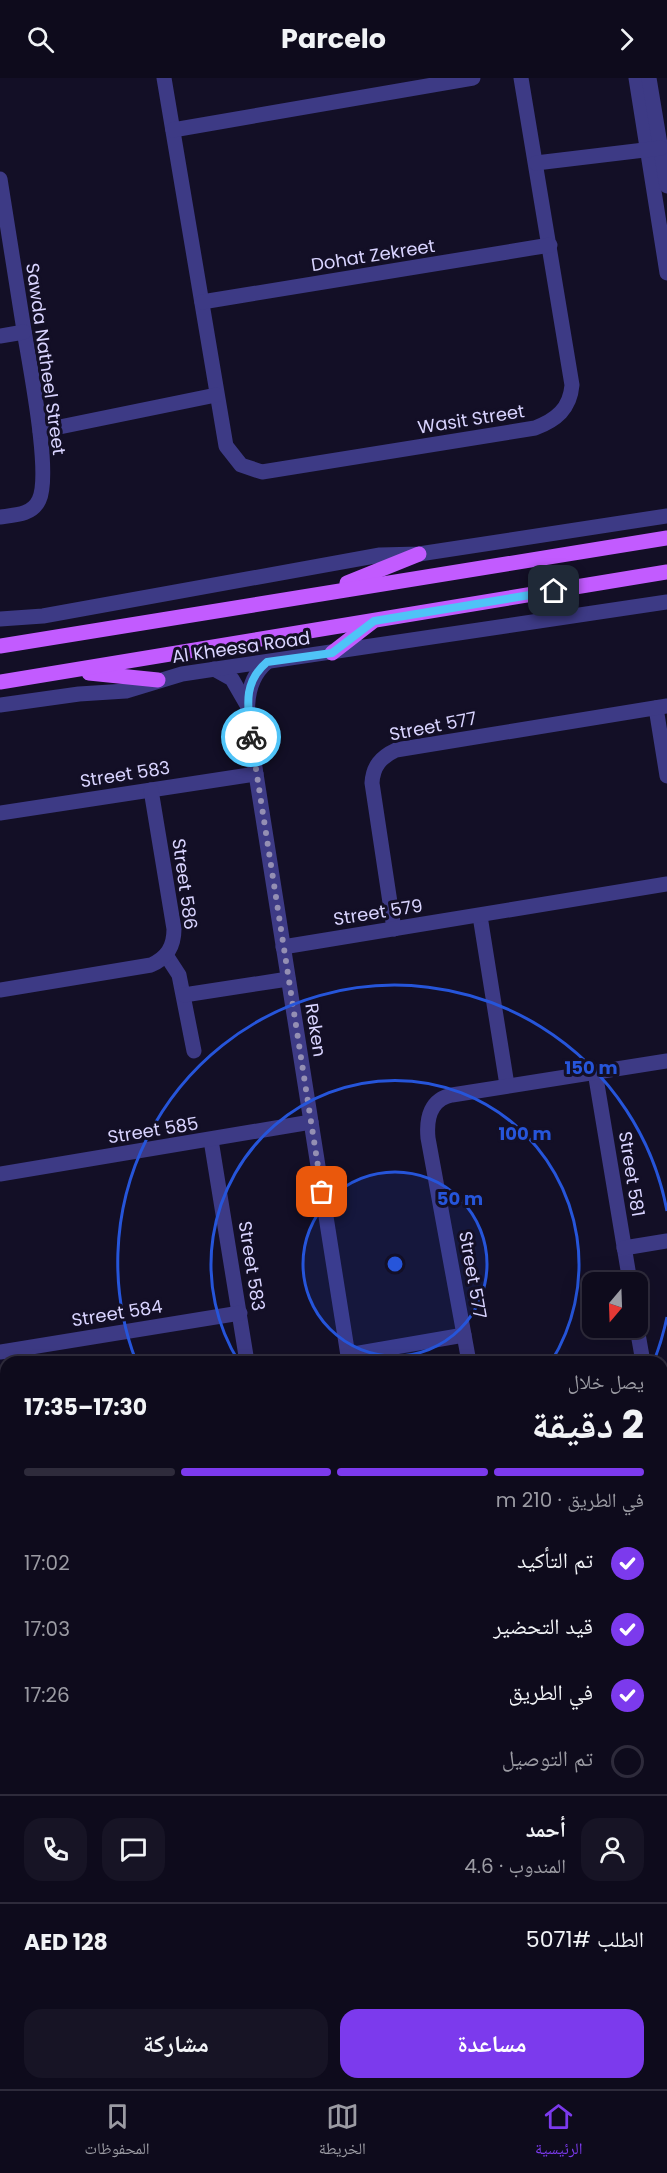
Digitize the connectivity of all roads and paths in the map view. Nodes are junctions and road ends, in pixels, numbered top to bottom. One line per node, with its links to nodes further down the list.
1 (164, 78): 6 (street, Wasit Street)
2 (472, 78): 6 (street)
3 (521, 78): 8 (street, Wasit Street)
4 (636, 78): 7 (street)
5 (649, 78): 7 (street)
6 (173, 130): 13 (street, Wasit Street)
7 (653, 144): 8 (street); 10 (street); 12 (street)
8 (536, 162): 11 (street, Wasit Street)
9 (0, 179): 14 (street, Sawda Natheel Street)
10 (667, 186)
11 (550, 245): 13 (street, Dohat Zekreet); 16 (street, Wasit Street)
12 (667, 273)
13 (202, 302): 16 (street, Wasit Street)
14 (24, 332): 15 (street); 17 (street, Sawda Natheel Street)
15 (0, 336)
16 (216, 395): 17 (street)
17 (40, 431): 20 (street, Sawda Natheel Street)
18 (667, 507): 19 (street)
19 (660, 517): 22 (street)
20 (0, 518)
21 (667, 538): 24 (main road, Al Kheesa Road)
22 (419, 554): 24 (main road); 26 (street)
23 (667, 572): 27 (main road, Al Kheesa Road)
24 (328, 593): 28 (main road, Al Kheesa Road)
25 (667, 602): 29 (street, Al Kheesa Road)
26 (0, 618)
27 (374, 621): 29 (main road); 32 (main road, Al Kheesa Road)
28 (0, 646)
29 (332, 653): 30 (street, Al Kheesa Road)
30 (267, 662): 31 (street, Al Kheesa Road); 36 (street, Reken)
31 (214, 669): 33 (street, Al Kheesa Road); 36 (street, Reken)
32 (68, 671): 33 (main road); 34 (main road, Al Kheesa Road)
33 (158, 680): 35 (street, Al Kheesa Road)
34 (0, 682)
35 (0, 705)
36 (248, 705): 38 (street, Reken)
37 (662, 707): 39 (street); 44 (street, Street 577)
38 (256, 774): 40 (street, Street 583); 45 (street, Reken)
39 (667, 776)
40 (151, 790): 41 (street, Street 583); 46 (street, Street 586)
41 (0, 813)
42 (667, 884): 43 (street, Street 579)
43 (480, 916): 44 (street, Street 579); 53 (street)
44 (394, 930): 45 (street, Street 579)
45 (283, 947): 47 (street, Reken)
46 (166, 956): 48 (street); 49 (street)
47 (288, 979): 49 (street); 54 (street, Reken)
48 (0, 990)
49 (184, 995): 50 (street)
50 (194, 1052)
51 (667, 1061): 52 (street, Street 577)
52 (596, 1072): 53 (street, Street 577); 58 (street, Street 581)
53 (507, 1085): 61 (street, Street 577)
54 (311, 1122): 55 (street, Street 585); 65 (street, Reken)
55 (211, 1140): 56 (street, Street 585); 60 (street, Street 583)
56 (0, 1174)
57 (667, 1241): 58 (street)
58 (624, 1248): 59 (street, Street 581)
59 (628, 1272)
60 (240, 1313): 63 (street, Street 584); 64 (street, Street 583)
61 (464, 1335): 66 (street, Street 577); 67 (street, Street 577)
62 (639, 1338): 68 (street)
63 (0, 1352)
64 (246, 1356)
65 (349, 1356)
66 (359, 1356)
67 (468, 1356)
68 (642, 1356)

